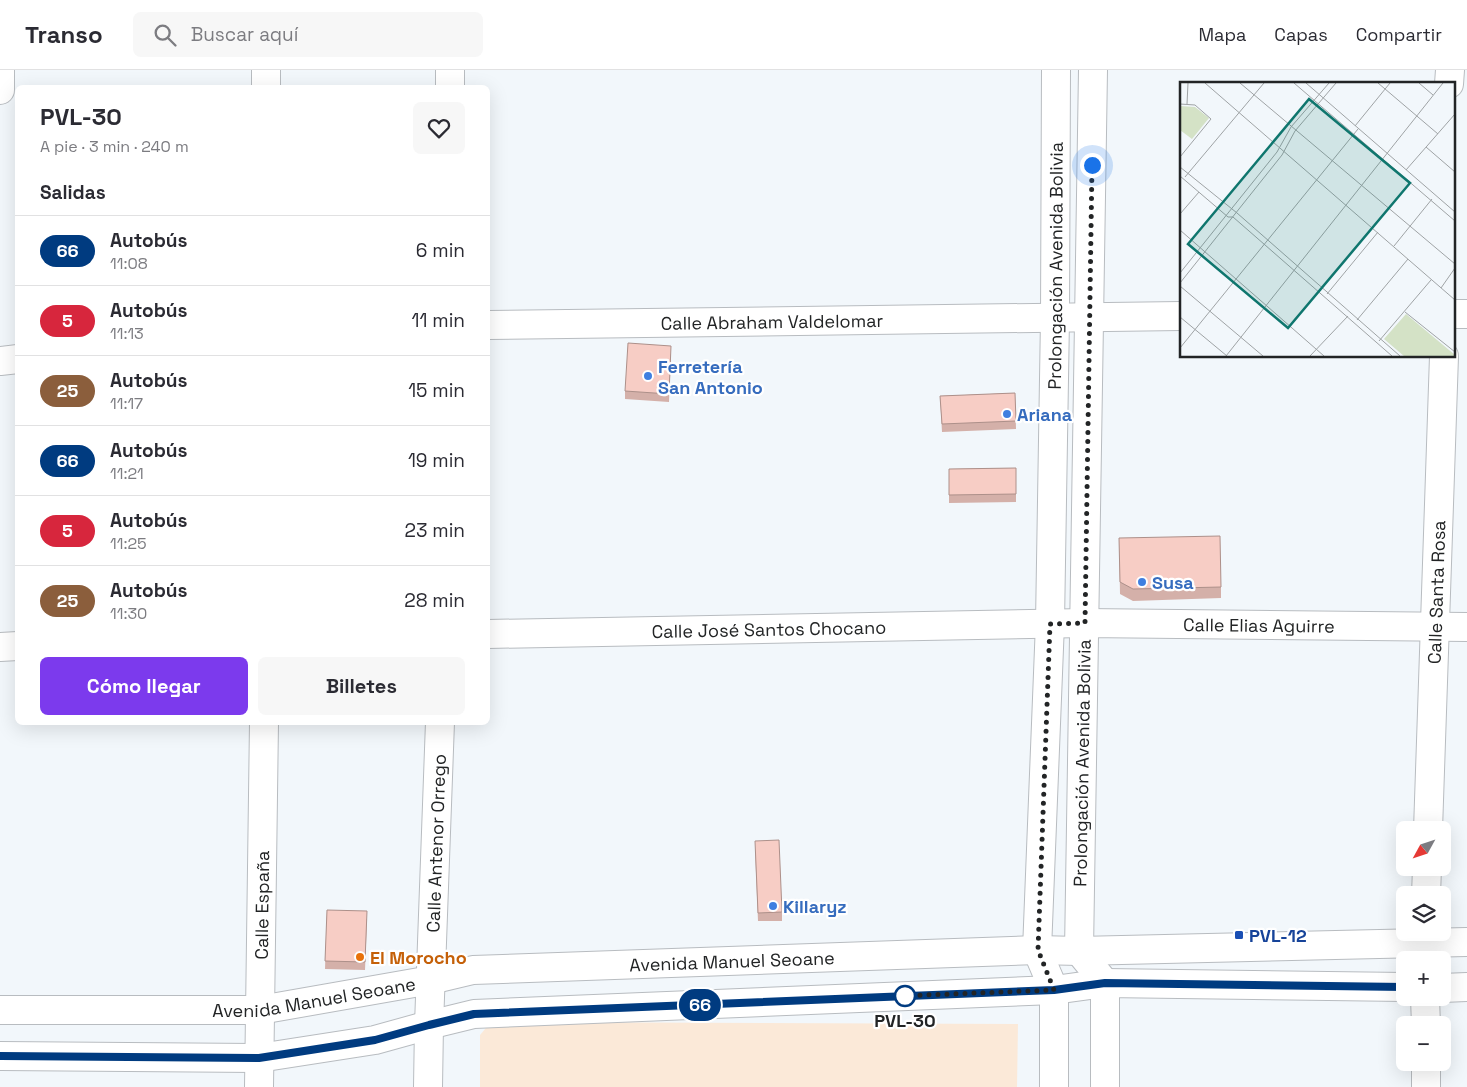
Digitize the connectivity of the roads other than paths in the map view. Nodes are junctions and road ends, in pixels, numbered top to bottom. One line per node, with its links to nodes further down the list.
1 (0, 70): 8 (street)
2 (266, 70): 6 (street)
3 (450, 70): 7 (street)
4 (1056, 70): 13 (street, Prolongación Avenida Bolivia)
5 (1093, 70): 12 (street, Prolongación Avenida Bolivia)
6 (266, 85)
7 (450, 85)
8 (0, 90)
9 (1454, 314): 10 (street)
10 (1467, 314)
11 (1180, 316): 12 (street, Calle Abraham Valdelomar)
12 (1090, 317): 13 (street, Calle Abraham Valdelomar); 18 (street, Prolongación Avenida Bolivia)
13 (1055, 318): 14 (street, Calle Abraham Valdelomar); 19 (street, Prolongación Avenida Bolivia)
14 (490, 325)
15 (1444, 358): 20 (street, Calle Santa Rosa)
16 (15, 359): 17 (street)
17 (0, 360)
18 (1085, 623): 19 (street, Calle Elias Aguirre); 20 (street, Calle Elias Aguirre); 31 (street, Prolongación Avenida Bolivia)
19 (1050, 624): 22 (street, Calle José Santos Chocano); 30 (street, Prolongación Avenida Bolivia)
20 (1434, 627): 21 (street, Calle Elias Aguirre); 27 (street, Calle Santa Rosa)
21 (1467, 627)
22 (490, 634)
23 (15, 646): 24 (street)
24 (0, 647)
25 (264, 725): 39 (street, Calle España)
26 (440, 725): 32 (street, Calle Antenor Orrego)
27 (1428, 821)
28 (1467, 942): 29 (street, Avenida Manuel Seoane)
29 (1425, 945): 31 (street, Avenida Manuel Seoane)
30 (1038, 950): 31 (street, Avenida Manuel Seoane); 32 (street, Avenida Manuel Seoane); 37 (street, Prolongación Avenida Bolivia)
31 (1080, 951): 33 (street)
32 (431, 980): 39 (street, Avenida Manuel Seoane); 40 (street, Calle Antenor Orrego)
33 (1105, 983): 34 (street); 37 (street); 47 (street)
34 (1396, 987)
35 (1451, 988): 36 (street)
36 (1467, 988)
37 (1054, 990): 40 (street); 46 (street, Prolongación Avenida Bolivia)
38 (0, 1010): 39 (street, Avenida Manuel Seoane)
39 (260, 1010): 42 (street, Calle España)
40 (429, 1025): 42 (street); 45 (street, Calle Antenor Orrego)
41 (0, 1056): 42 (street)
42 (259, 1058): 44 (street, Calle España)
43 (1426, 1071): 48 (street)
44 (259, 1087)
45 (428, 1087)
46 (1054, 1087)
47 (1105, 1087)
48 (1426, 1087)

